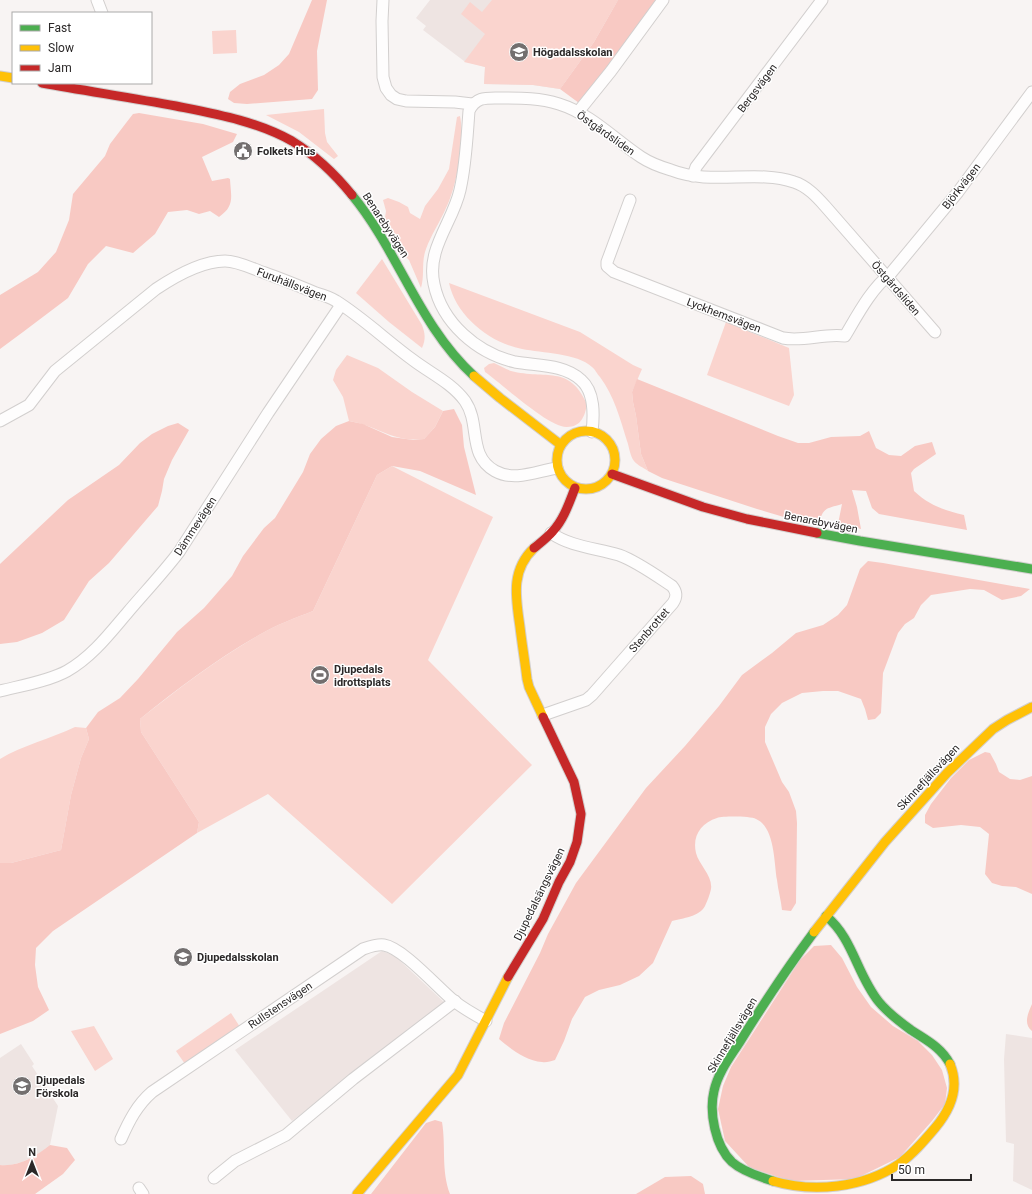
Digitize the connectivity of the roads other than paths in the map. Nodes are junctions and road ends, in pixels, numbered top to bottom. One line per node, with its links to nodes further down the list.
1 (97, 0): 5 (street)
2 (383, 0): 10 (street)
3 (663, 0): 11 (street)
4 (822, 0): 12 (street, Bergsvägen)
5 (102, 12)
6 (0, 76): 7 (street)
7 (12, 78)
8 (48, 84): 19 (street, Benarebyvägen)
9 (1032, 92): 14 (street, Björkvägen)
10 (472, 104): 11 (street, Östgårdsliden); 18 (street)
11 (578, 112): 12 (street, Östgårdsliden)
12 (693, 176): 14 (street, Östgårdsliden)
13 (630, 200): 14 (street, Lyckhemsvägen)
14 (886, 277): 16 (street, Östgårdsliden)
15 (341, 305): 17 (street, Furuhällsvägen); 20 (street, Furuhällsvägen); 25 (street, Dämmevägen)
16 (935, 332)
17 (0, 422)
18 (592, 432): 19 (street); 21 (street)
19 (561, 445): 20 (street)
20 (557, 468): 22 (street)
21 (612, 474): 22 (street); 24 (street, Benarebyvägen)
22 (575, 488): 23 (street, Djupedalsängsvägen)
23 (551, 533): 27 (street, Djupedalsängsvägen); 27 (street, Stenbrottet)
24 (1032, 570)
25 (0, 691)
26 (1032, 708): 28 (street, Skinnefjällsvägen)
27 (543, 715): 30 (street, Djupedalsängsvägen)
28 (826, 916): 28 (street, Skinnefjällsvägen)
29 (454, 1001): 30 (street, Rullstensvägen); 31 (street, Rullstensvägen); 32 (street)
30 (486, 1021): 33 (street, Djupedalsängsvägen)
31 (121, 1139)
32 (214, 1178)
33 (357, 1194)

